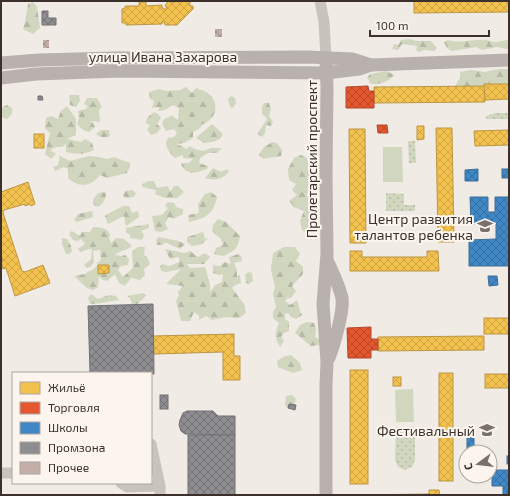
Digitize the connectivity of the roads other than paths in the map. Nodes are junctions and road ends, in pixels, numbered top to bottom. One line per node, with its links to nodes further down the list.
1 (320, 1): 2 (street)
2 (326, 58): 4 (main road, улица Ивана Захарова); 5 (main road, улица Ивана Захарова); 6 (main road, Пролетарский проспект)
3 (509, 60): 5 (main road)
4 (1, 63)
5 (371, 64): 6 (main road, улица Ивана Захарова)
6 (326, 73): 7 (main road, улица Ивана Захарова); 8 (main road, Пролетарский проспект)
7 (1, 78)
8 (327, 259): 9 (main road, Пролетарский проспект); 10 (main road, Пролетарский проспект)
9 (341, 294): 10 (main road); 11 (main road, Пролетарский проспект)
10 (323, 300): 11 (main road); 12 (main road, Пролетарский проспект)
11 (342, 308): 12 (main road, Пролетарский проспект)
12 (327, 362): 18 (main road, Пролетарский проспект)
13 (152, 449): 17 (street)
14 (1, 473): 15 (street)
15 (12, 473)
16 (123, 484): 17 (street)
17 (160, 491)
18 (326, 495)

